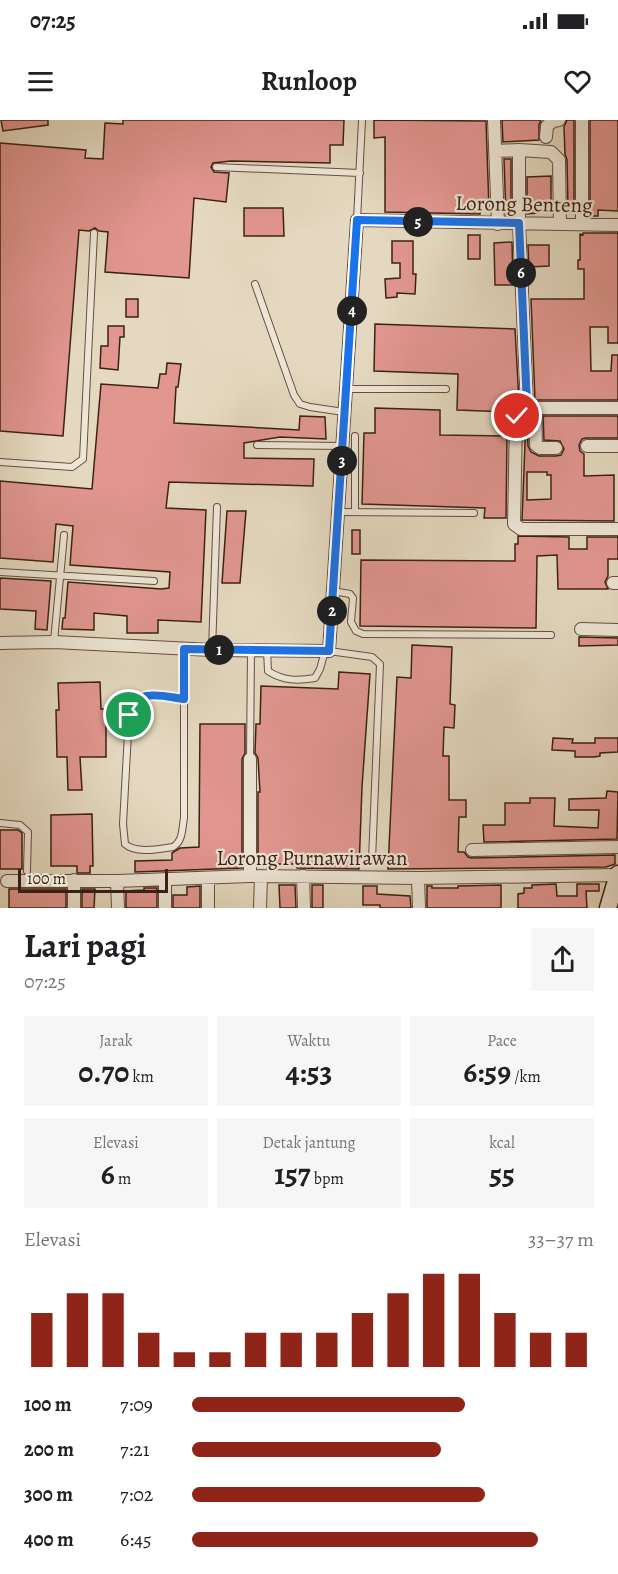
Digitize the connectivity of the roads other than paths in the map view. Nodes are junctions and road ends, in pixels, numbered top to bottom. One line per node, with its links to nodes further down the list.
1 (362, 120): 9 (lane)
2 (494, 120): 7 (street)
3 (560, 120): 5 (street)
4 (582, 120): 14 (street)
5 (546, 137)
6 (519, 150): 7 (street); 11 (street); 13 (street)
7 (495, 151): 12 (street)
8 (216, 167): 9 (lane)
9 (360, 173): 10 (lane)
10 (357, 220): 12 (street, Lorong Benteng); 18 (street)
11 (519, 223): 12 (street, Lorong Benteng); 13 (street, Lorong Benteng); 20 (street)
12 (498, 224)
13 (560, 224): 14 (street, Lorong Benteng)
14 (582, 224): 15 (street, Lorong Benteng)
15 (618, 225)
16 (94, 233): 29 (lane)
17 (255, 284): 22 (lane)
18 (346, 389): 19 (lane); 22 (street)
19 (446, 389)
20 (531, 407): 21 (street); 28 (street); 34 (street)
21 (618, 408)
22 (345, 412): 25 (street)
23 (356, 436): 32 (lane)
24 (256, 445): 25 (lane)
25 (343, 446): 31 (street)
26 (587, 446): 27 (street)
27 (618, 446)
28 (556, 448)
29 (0, 462)
30 (217, 507): 46 (lane)
31 (338, 512): 32 (lane); 39 (street)
32 (355, 512): 33 (lane)
33 (474, 513)
34 (618, 529)
35 (64, 535): 37 (lane)
36 (0, 572): 37 (lane)
37 (60, 574): 38 (lane); 43 (lane)
38 (154, 581)
39 (333, 591): 42 (lane); 49 (street)
40 (580, 629): 41 (street)
41 (618, 630)
42 (551, 635)
43 (54, 642): 44 (street); 45 (street)
44 (0, 643)
45 (184, 649): 46 (street); 50 (lane)
46 (212, 650): 47 (street)
47 (251, 650): 48 (street); 51 (lane)
48 (267, 651): 49 (street); 49 (lane)
49 (327, 651): 55 (lane)
50 (184, 699): 50 (lane)
51 (250, 759): 58 (street)
52 (0, 823): 56 (lane)
53 (618, 847): 54 (street)
54 (472, 850)
55 (372, 860)
56 (27, 871)
57 (618, 874): 61 (street, Lorong Purnawirawan); 73 (street)
58 (255, 876): 59 (street, Lorong Purnawirawan); 60 (street, Lorong Purnawirawan); 70 (street)
59 (303, 876): 61 (street, Lorong Purnawirawan); 71 (street)
60 (208, 878): 62 (street, Lorong Purnawirawan); 69 (street)
61 (418, 878): 72 (street)
62 (165, 879): 65 (street, Lorong Purnawirawan); 68 (street)
63 (74, 880): 64 (street, Lorong Purnawirawan); 65 (street, Lorong Purnawirawan); 66 (street)
64 (7, 881)
65 (117, 881): 67 (street)
66 (74, 908)
67 (118, 908)
68 (165, 908)
69 (208, 908)
70 (260, 908)
71 (304, 908)
72 (419, 908)
73 (608, 908)

